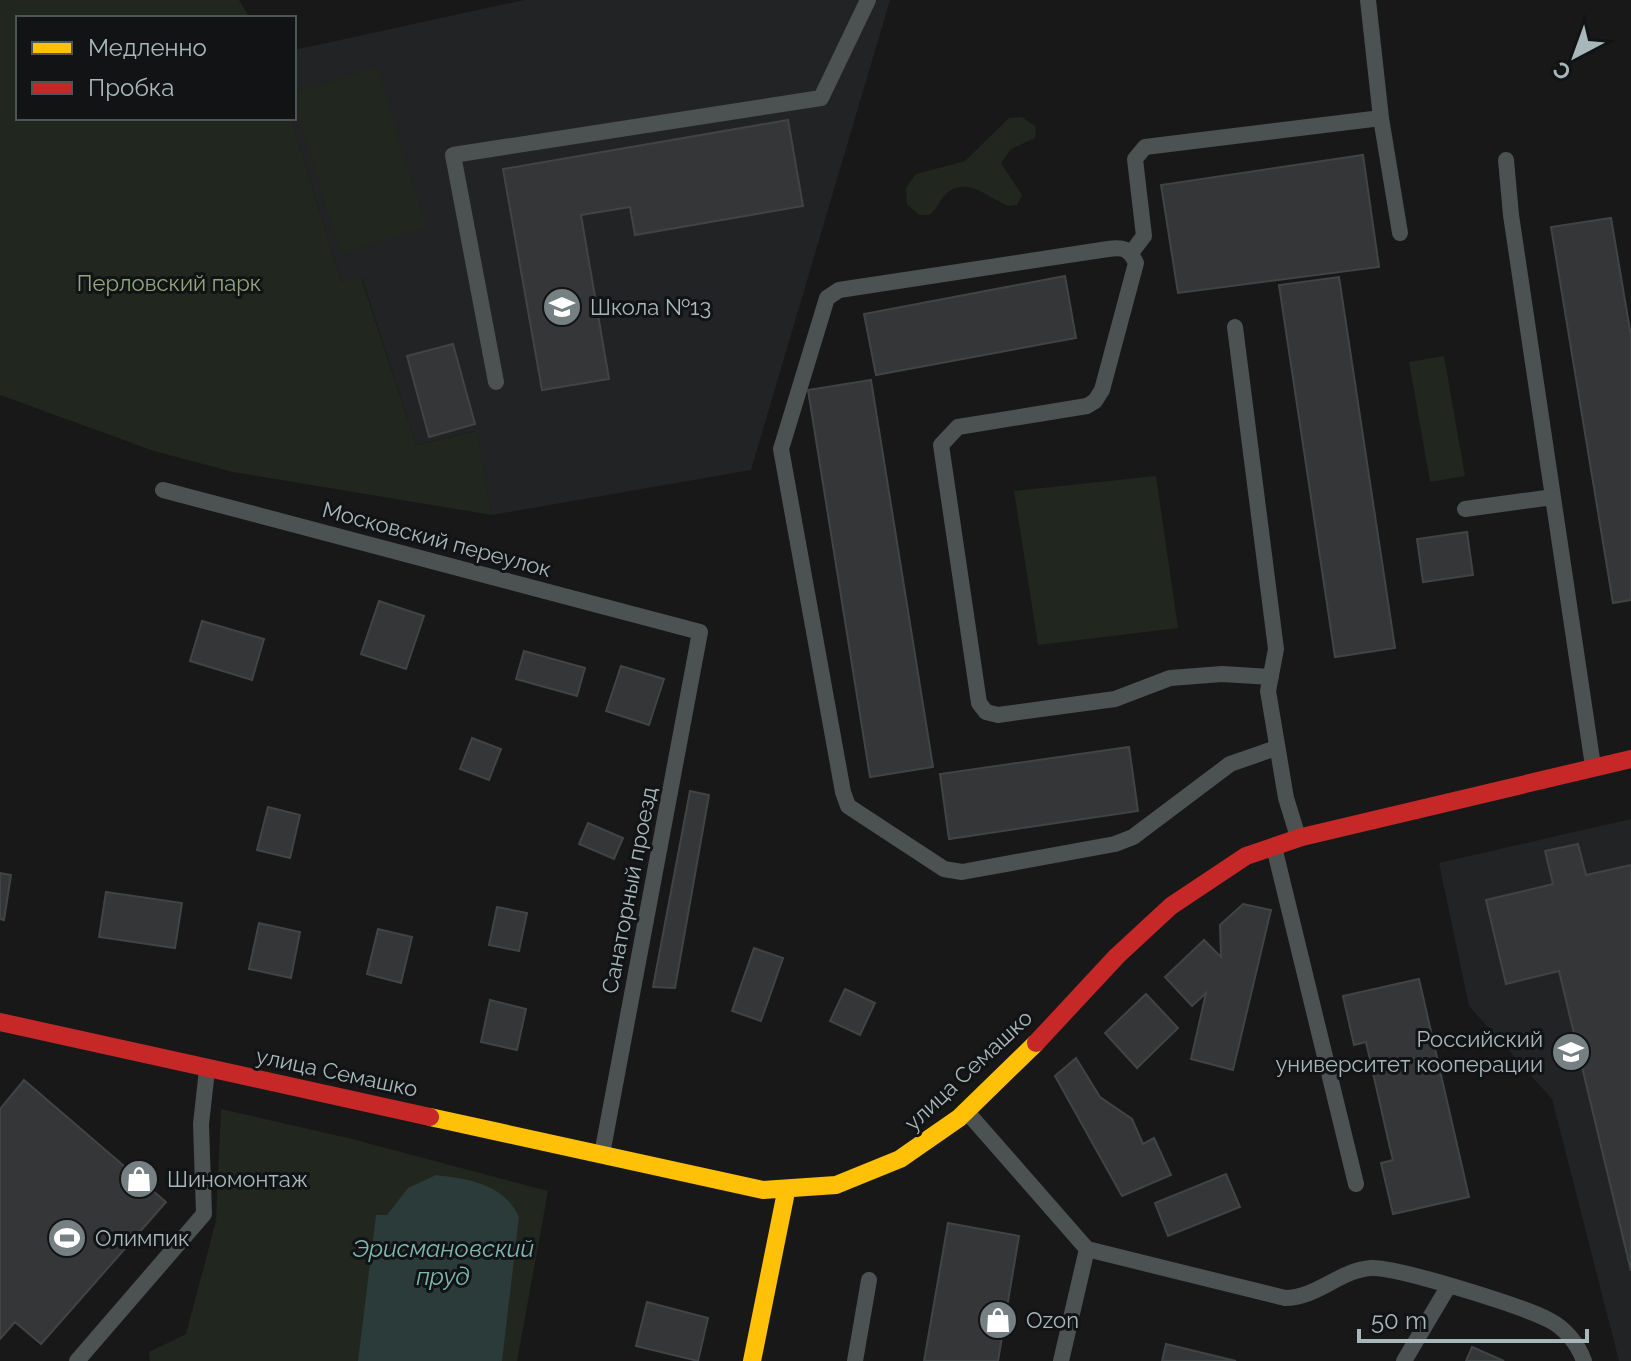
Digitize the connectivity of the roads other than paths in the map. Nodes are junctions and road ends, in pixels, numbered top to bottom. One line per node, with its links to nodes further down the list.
1 (868, 0): 8 (lane)
2 (1368, 0): 3 (lane)
3 (1381, 118): 5 (lane); 6 (lane)
4 (1506, 160): 10 (lane)
5 (1400, 233)
6 (1131, 253): 13 (lane); 14 (lane)
7 (1235, 327): 13 (lane)
8 (496, 382)
9 (163, 490): 12 (lane, Московский переулок)
10 (1553, 497): 11 (lane); 16 (lane)
11 (1465, 509)
12 (700, 632): 22 (lane, Санаторный проезд)
13 (1271, 677): 14 (lane)
14 (1276, 748): 17 (lane)
15 (1631, 759): 16 (main road, улица Семашко)
16 (1594, 768): 17 (main road, улица Семашко)
17 (1298, 838): 18 (main road, улица Семашко)
18 (1274, 845): 21 (main road, улица Семашко); 23 (lane)
19 (0, 1022): 20 (main road, улица Семашко)
20 (207, 1069): 22 (main road, улица Семашко); 28 (lane)
21 (966, 1111): 24 (main road, улица Семашко); 25 (lane)
22 (602, 1155): 24 (main road, улица Семашко)
23 (1356, 1184)
24 (786, 1192): 29 (main road)
25 (1087, 1249): 27 (lane); 31 (lane)
26 (869, 1280): 30 (lane)
27 (1448, 1287): 32 (lane); 33 (lane)
28 (77, 1361)
29 (752, 1361)
30 (855, 1361)
31 (1061, 1361)
32 (1404, 1361)
33 (1584, 1361)

